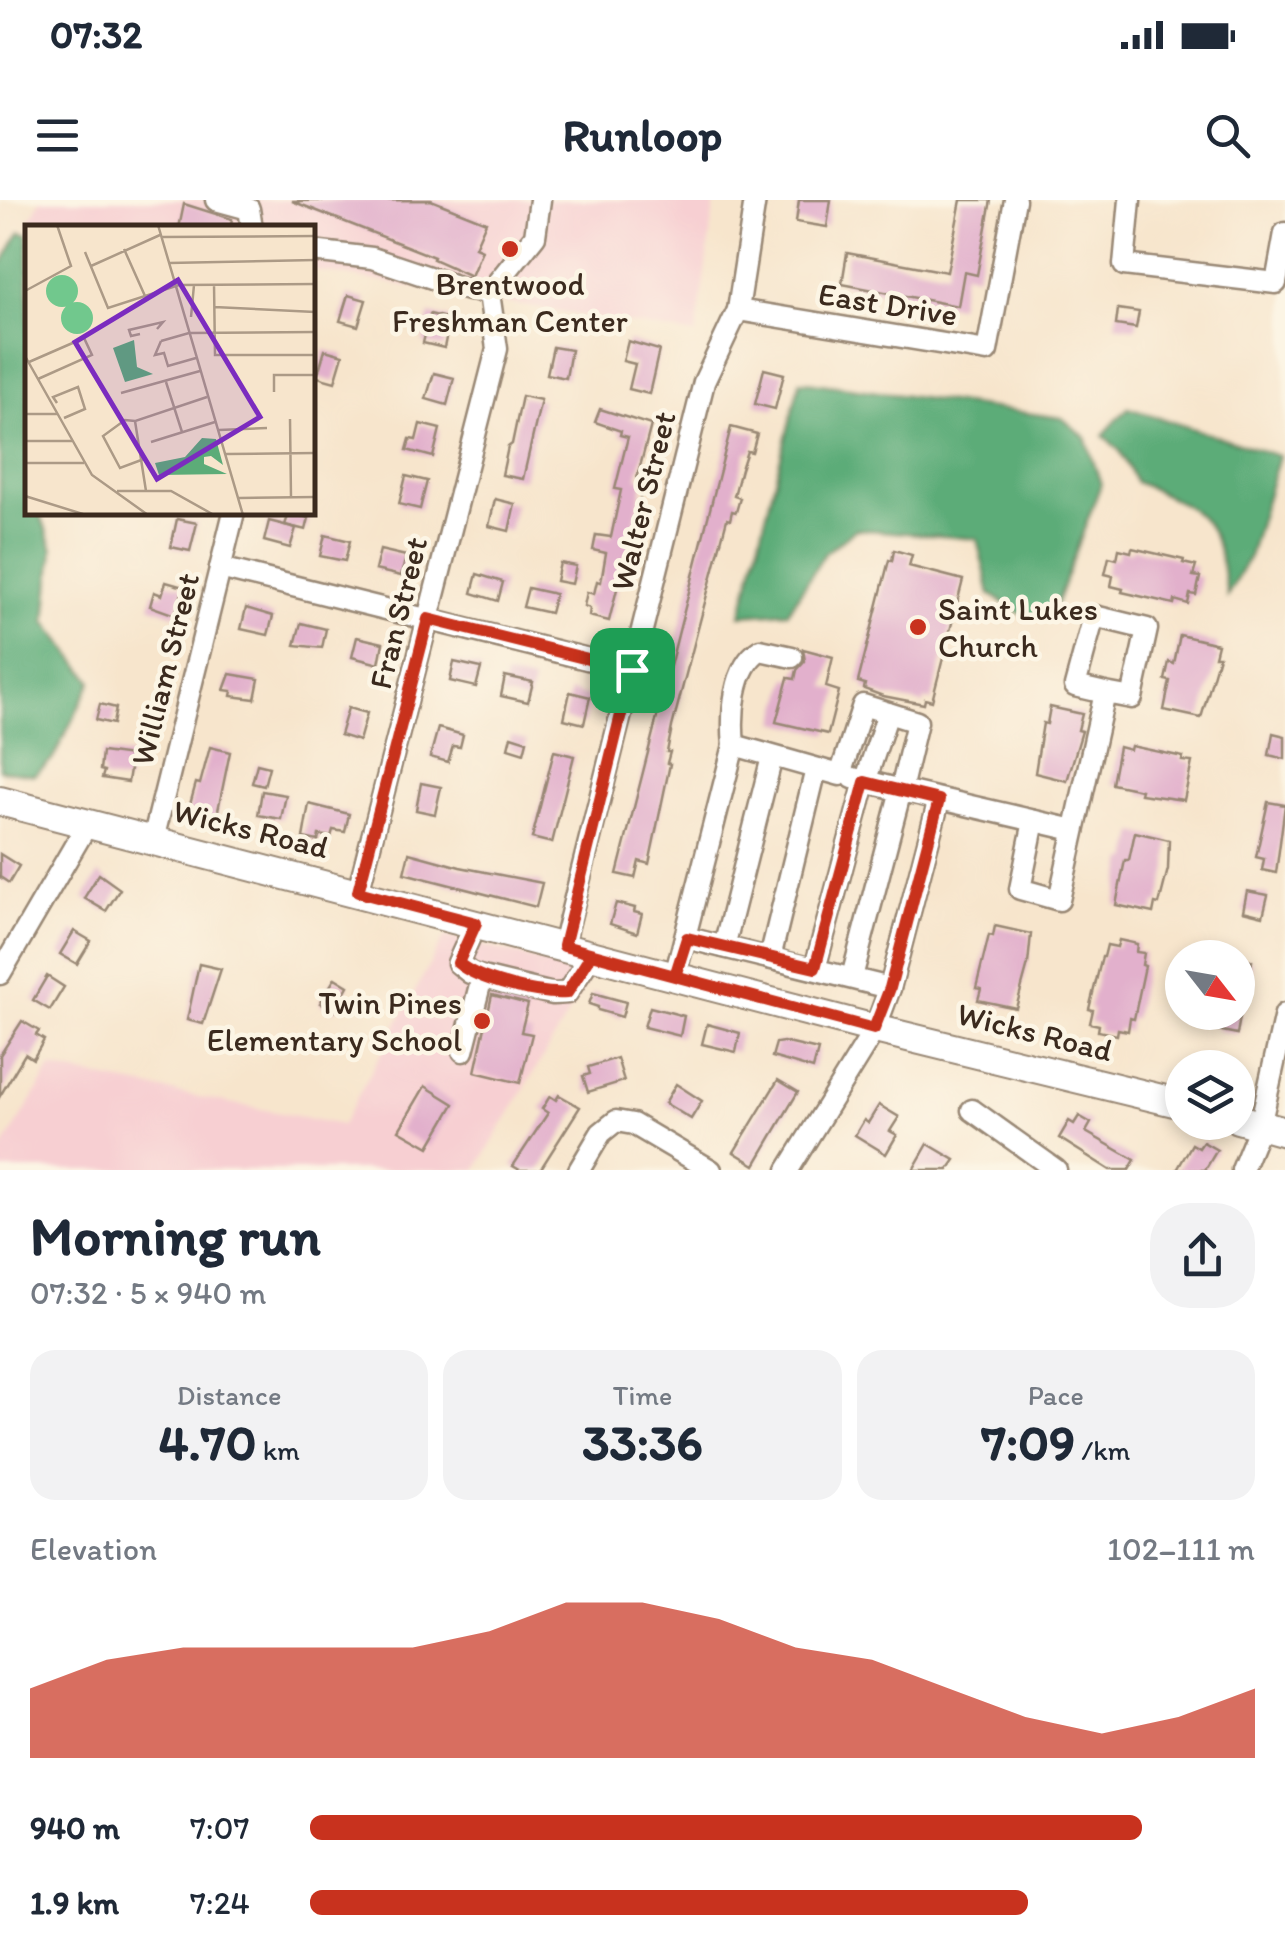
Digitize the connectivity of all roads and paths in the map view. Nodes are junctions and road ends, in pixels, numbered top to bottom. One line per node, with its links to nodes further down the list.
1 (216, 200): 6 (street)
2 (540, 200): 9 (street)
3 (755, 200): 10 (street)
4 (1014, 200): 10 (street, East Drive)
5 (1130, 200): 7 (street)
6 (252, 225)
7 (1285, 233)
8 (315, 250): 9 (street)
9 (489, 293): 13 (street, Fran Street)
10 (738, 310): 15 (street, Walter Street)
11 (233, 515): 12 (street, William Street)
12 (220, 568): 13 (street); 29 (street, William Street)
13 (428, 619): 15 (street); 30 (street, Fran Street)
14 (792, 657): 18 (street)
15 (632, 670): 33 (street, Walter Street)
16 (1105, 693): 16 (street); 28 (street)
17 (888, 713): 21 (street); 22 (street); 23 (street)
18 (734, 745): 19 (street); 32 (street)
19 (772, 756): 20 (street); 34 (street)
20 (816, 770): 21 (street); 36 (street)
21 (840, 774): 22 (street)
22 (865, 782): 23 (street); 37 (street)
23 (901, 790): 24 (street); 41 (street)
24 (939, 800): 26 (street); 42 (street)
25 (0, 801): 27 (main road, Wicks Road)
26 (1034, 821): 28 (street); 28 (street)
27 (88, 823): 29 (main road, Wicks Road); 38 (street)
28 (1074, 830)
29 (154, 840): 30 (main road, Wicks Road)
30 (358, 892): 31 (main road, Wicks Road)
31 (476, 923): 33 (main road, Wicks Road); 40 (street)
32 (687, 938): 34 (street); 39 (street)
33 (564, 946): 35 (main road, Wicks Road)
34 (724, 947): 36 (street)
35 (592, 954): 39 (main road, Wicks Road); 40 (street)
36 (770, 958): 37 (street)
37 (815, 968): 41 (street)
38 (0, 974)
39 (675, 976): 44 (main road, Wicks Road)
40 (482, 977): 45 (street)
41 (852, 977): 42 (street)
42 (890, 988): 44 (street)
43 (1285, 1014): 48 (street)
44 (874, 1029): 46 (main road, Wicks Road); 51 (street)
45 (463, 1051)
46 (1165, 1100)
47 (972, 1110): 52 (street)
48 (1261, 1126): 53 (street)
49 (580, 1170): 50 (street)
50 (711, 1170)
51 (788, 1170)
52 (1056, 1170)
53 (1242, 1170)

